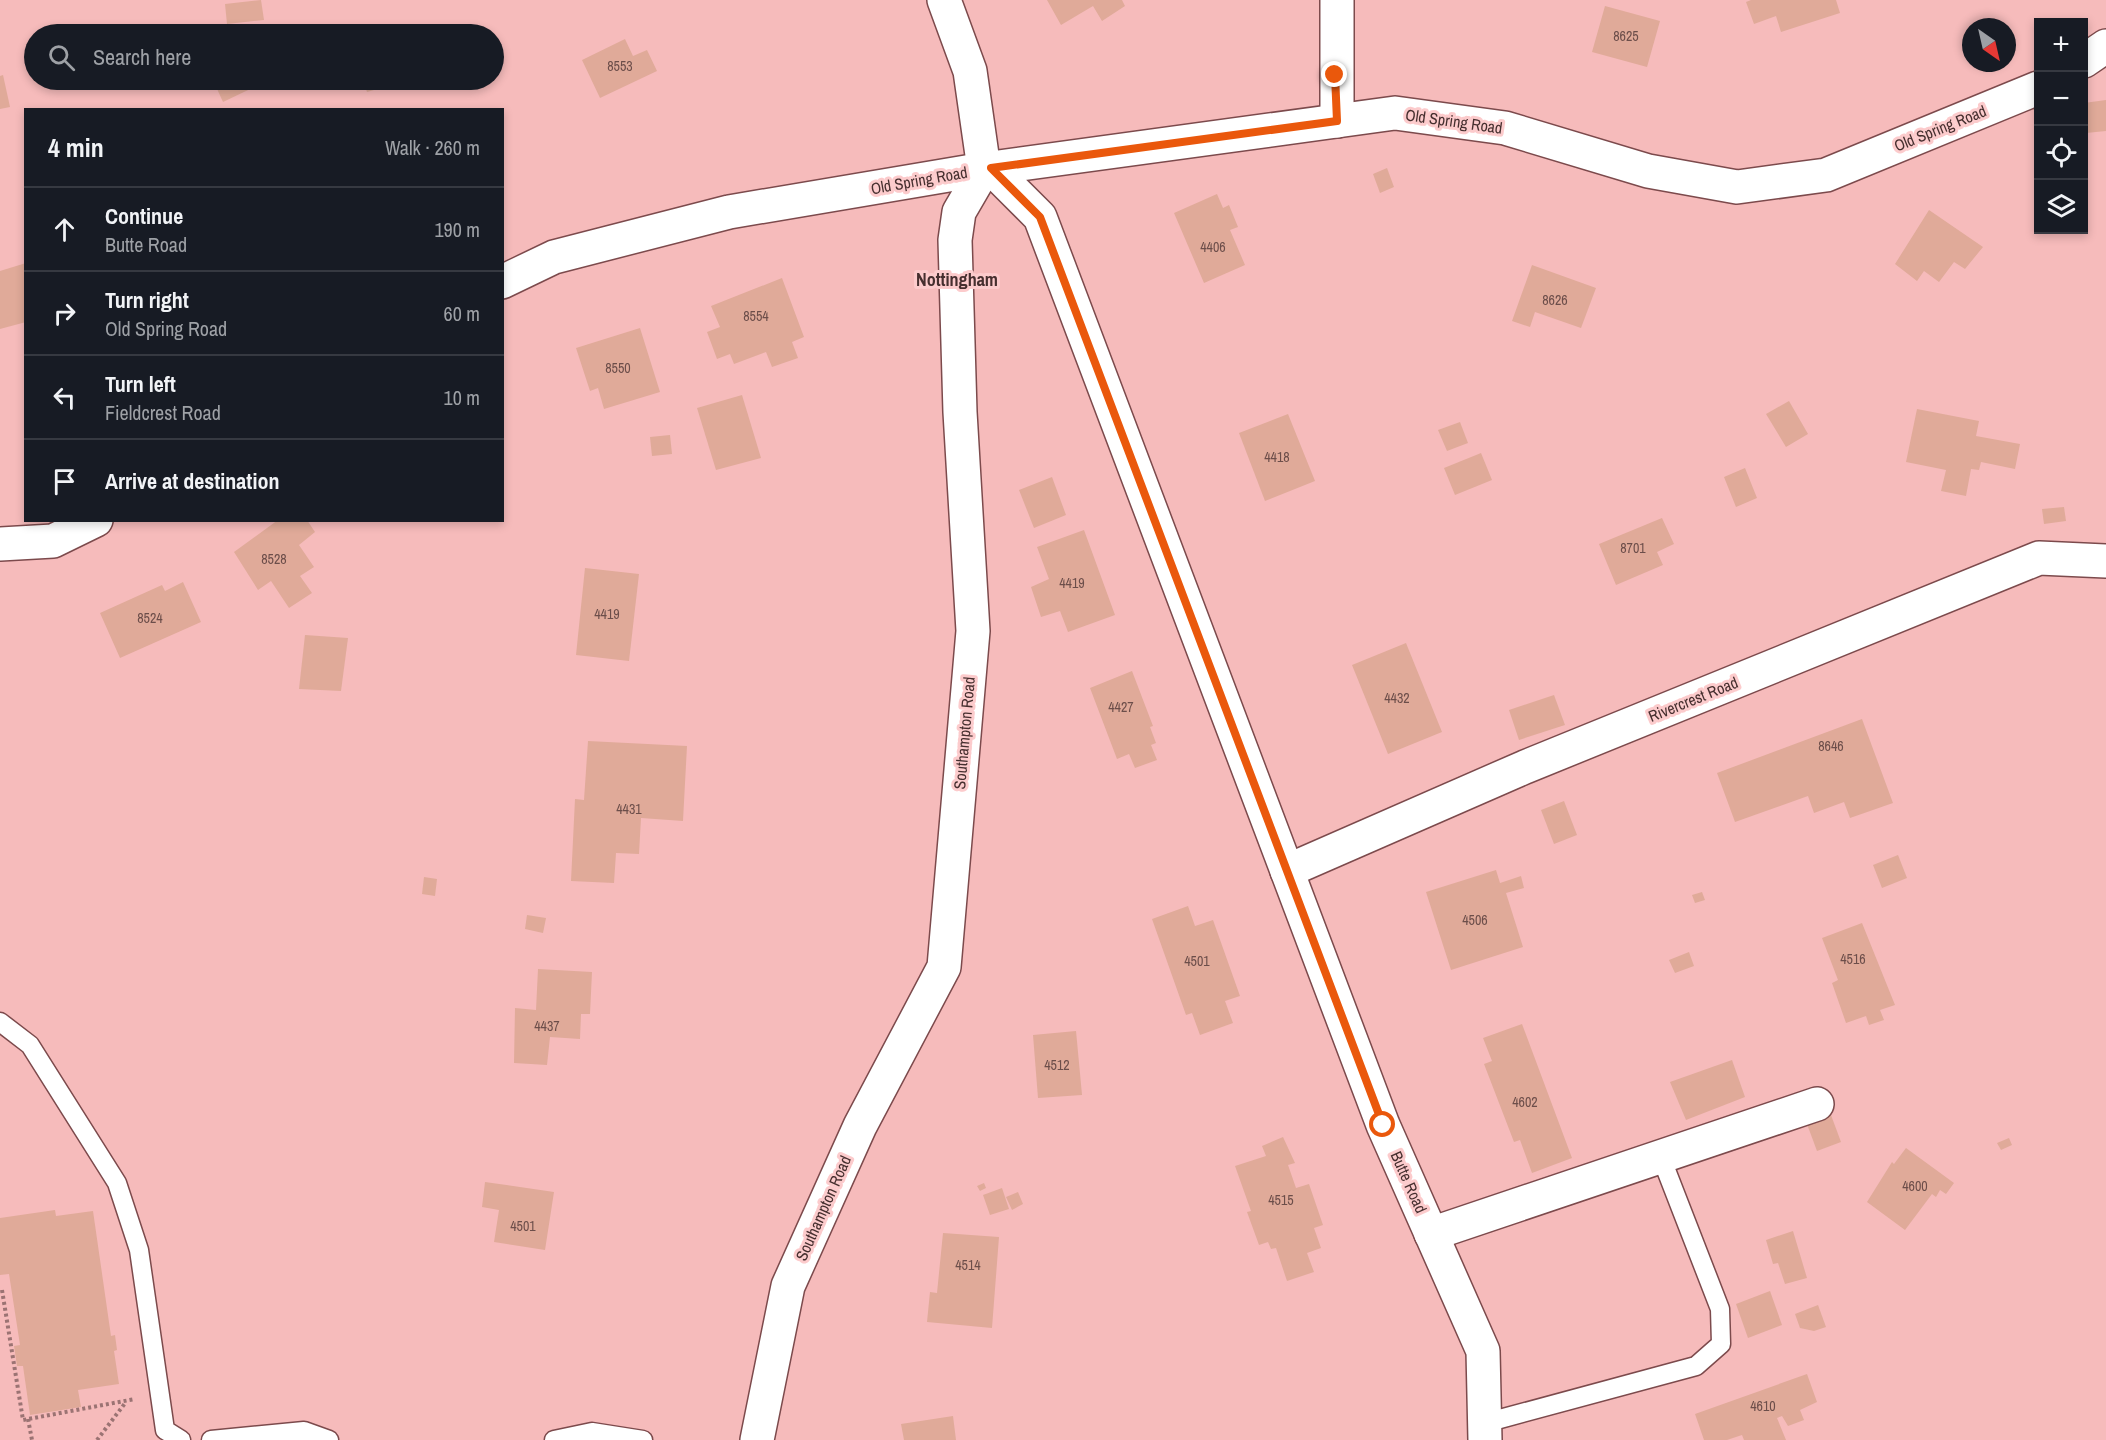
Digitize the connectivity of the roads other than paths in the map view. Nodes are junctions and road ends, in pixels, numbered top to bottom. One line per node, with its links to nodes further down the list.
1 (944, 0): 7 (street)
2 (1337, 0): 6 (street)
3 (2106, 46): 4 (street)
4 (2088, 58)
5 (2034, 90): 6 (street, Old Spring Road)
6 (1337, 121): 7 (street, Old Spring Road)
7 (987, 169): 8 (street, Old Spring Road); 12 (street, Butte Road); 23 (street, Southampton Road)
8 (504, 281)
9 (92, 522): 10 (street)
10 (0, 544)
11 (2106, 561): 12 (street, Rivercrest Road)
12 (1287, 871): 16 (street, Butte Road)
13 (0, 1022): 18 (lane)
14 (1817, 1104): 15 (street)
15 (1661, 1157): 16 (street); 17 (lane)
16 (1431, 1234): 17 (street, Butte Road)
17 (1485, 1432)
18 (181, 1440)
19 (211, 1440): 20 (lane)
20 (329, 1440)
21 (554, 1440): 22 (lane)
22 (643, 1440)
23 (757, 1440)

